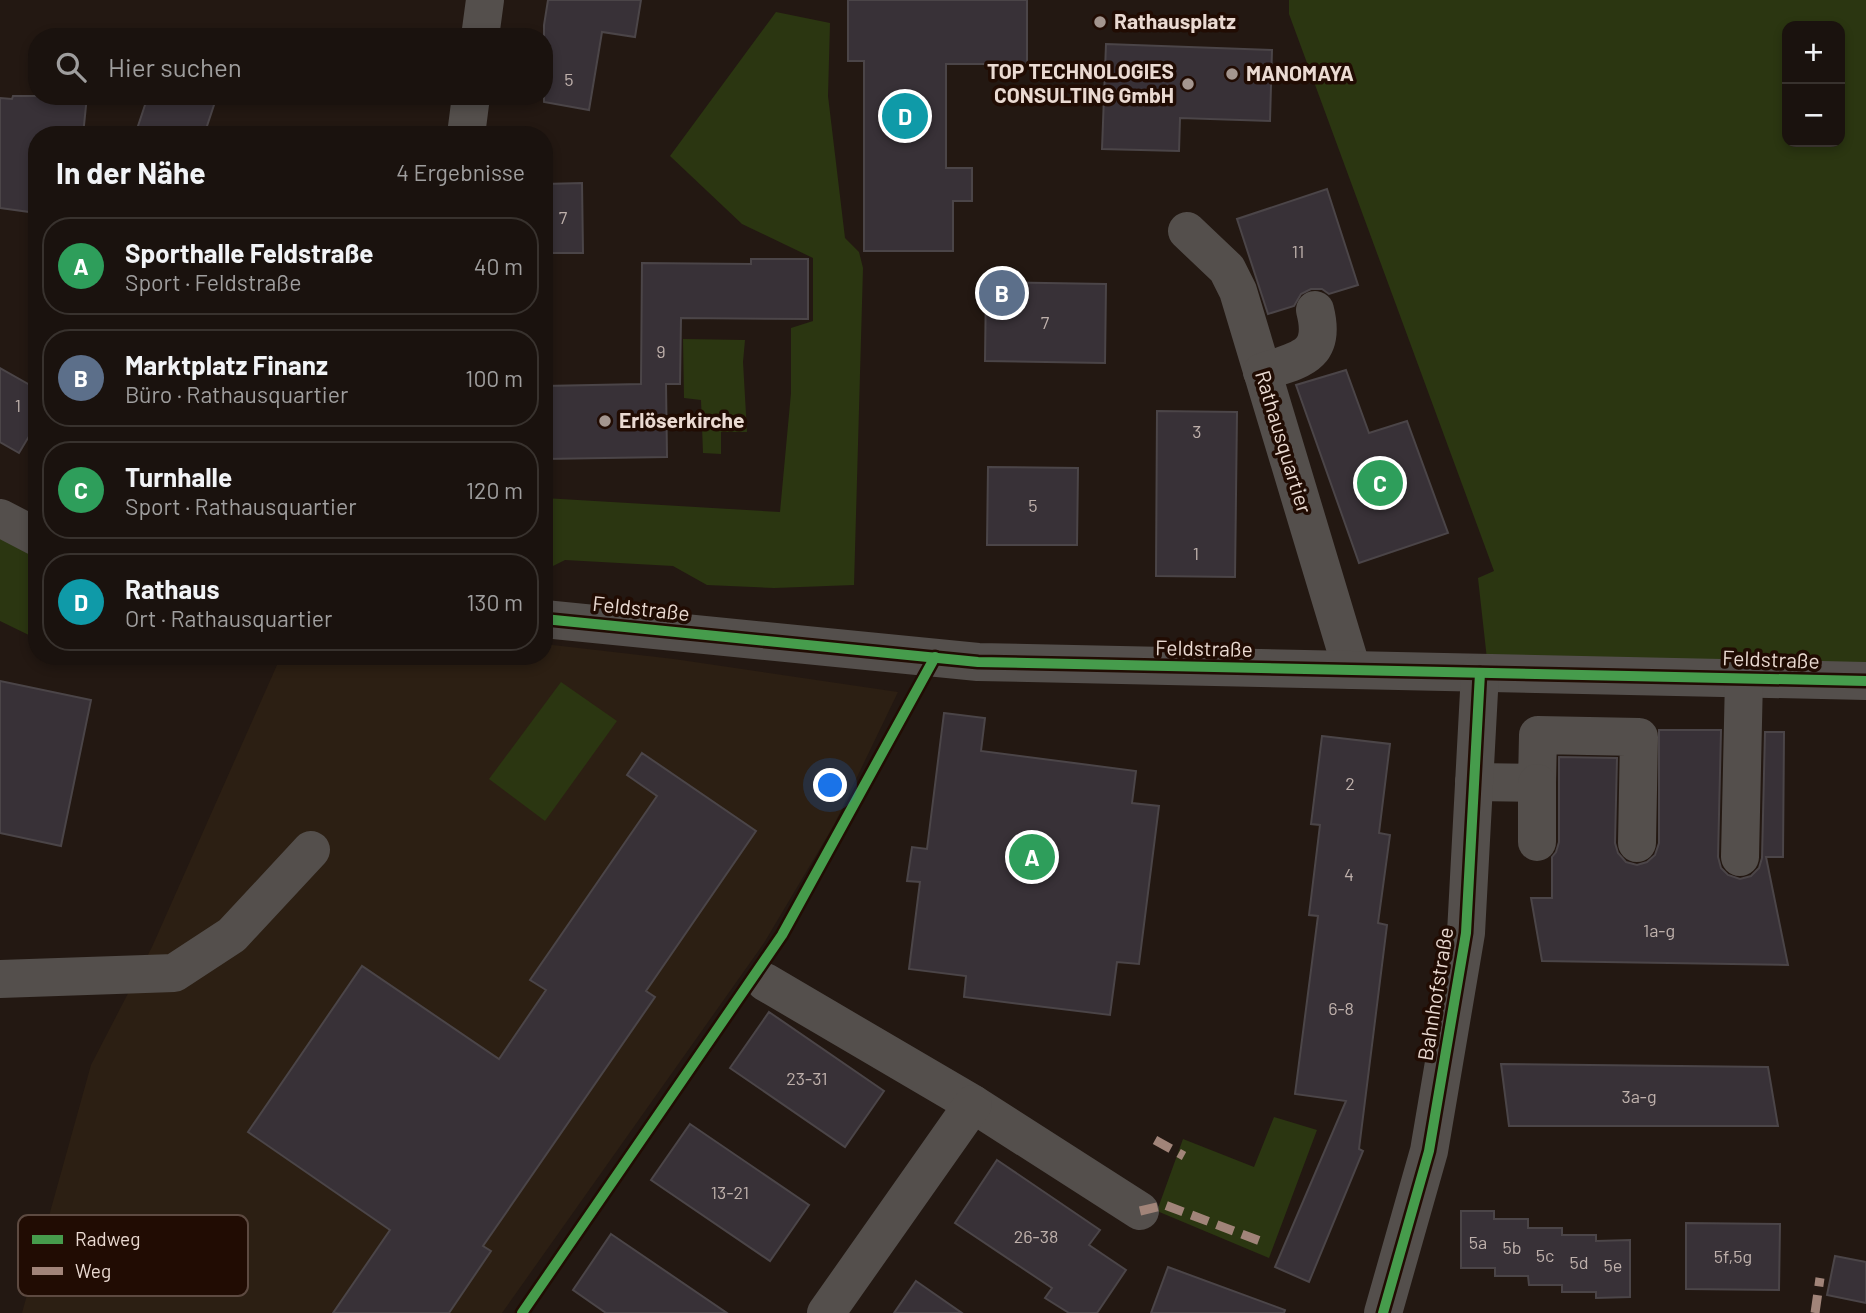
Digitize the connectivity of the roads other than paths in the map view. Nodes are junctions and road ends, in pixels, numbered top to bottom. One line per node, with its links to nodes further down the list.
1 (485, 0): 2 (street)
2 (481, 28)
3 (470, 105): 4 (street)
4 (467, 126)
5 (1187, 231): 7 (street, Rathausquartier)
6 (1315, 310): 7 (street)
7 (1262, 372): 11 (street, Rathausquartier)
8 (0, 518): 9 (street)
9 (28, 532)
10 (553, 620): 11 (street, Feldstraße)
11 (1352, 670): 12 (street, Feldstraße)
12 (1480, 673): 13 (street, Feldstraße); 15 (street, Bahnhofstraße)
13 (1744, 678): 14 (street, Feldstraße); 20 (street)
14 (1866, 681)
15 (1474, 782): 16 (street); 26 (street, Bahnhofstraße)
16 (1537, 783): 17 (street); 18 (street)
17 (1537, 842)
18 (1637, 843)
19 (311, 850): 21 (street)
20 (1740, 857)
21 (0, 979)
22 (765, 982): 23 (street)
23 (973, 1104): 24 (street); 25 (street)
24 (1140, 1210)
25 (826, 1313)
26 (1383, 1313)

